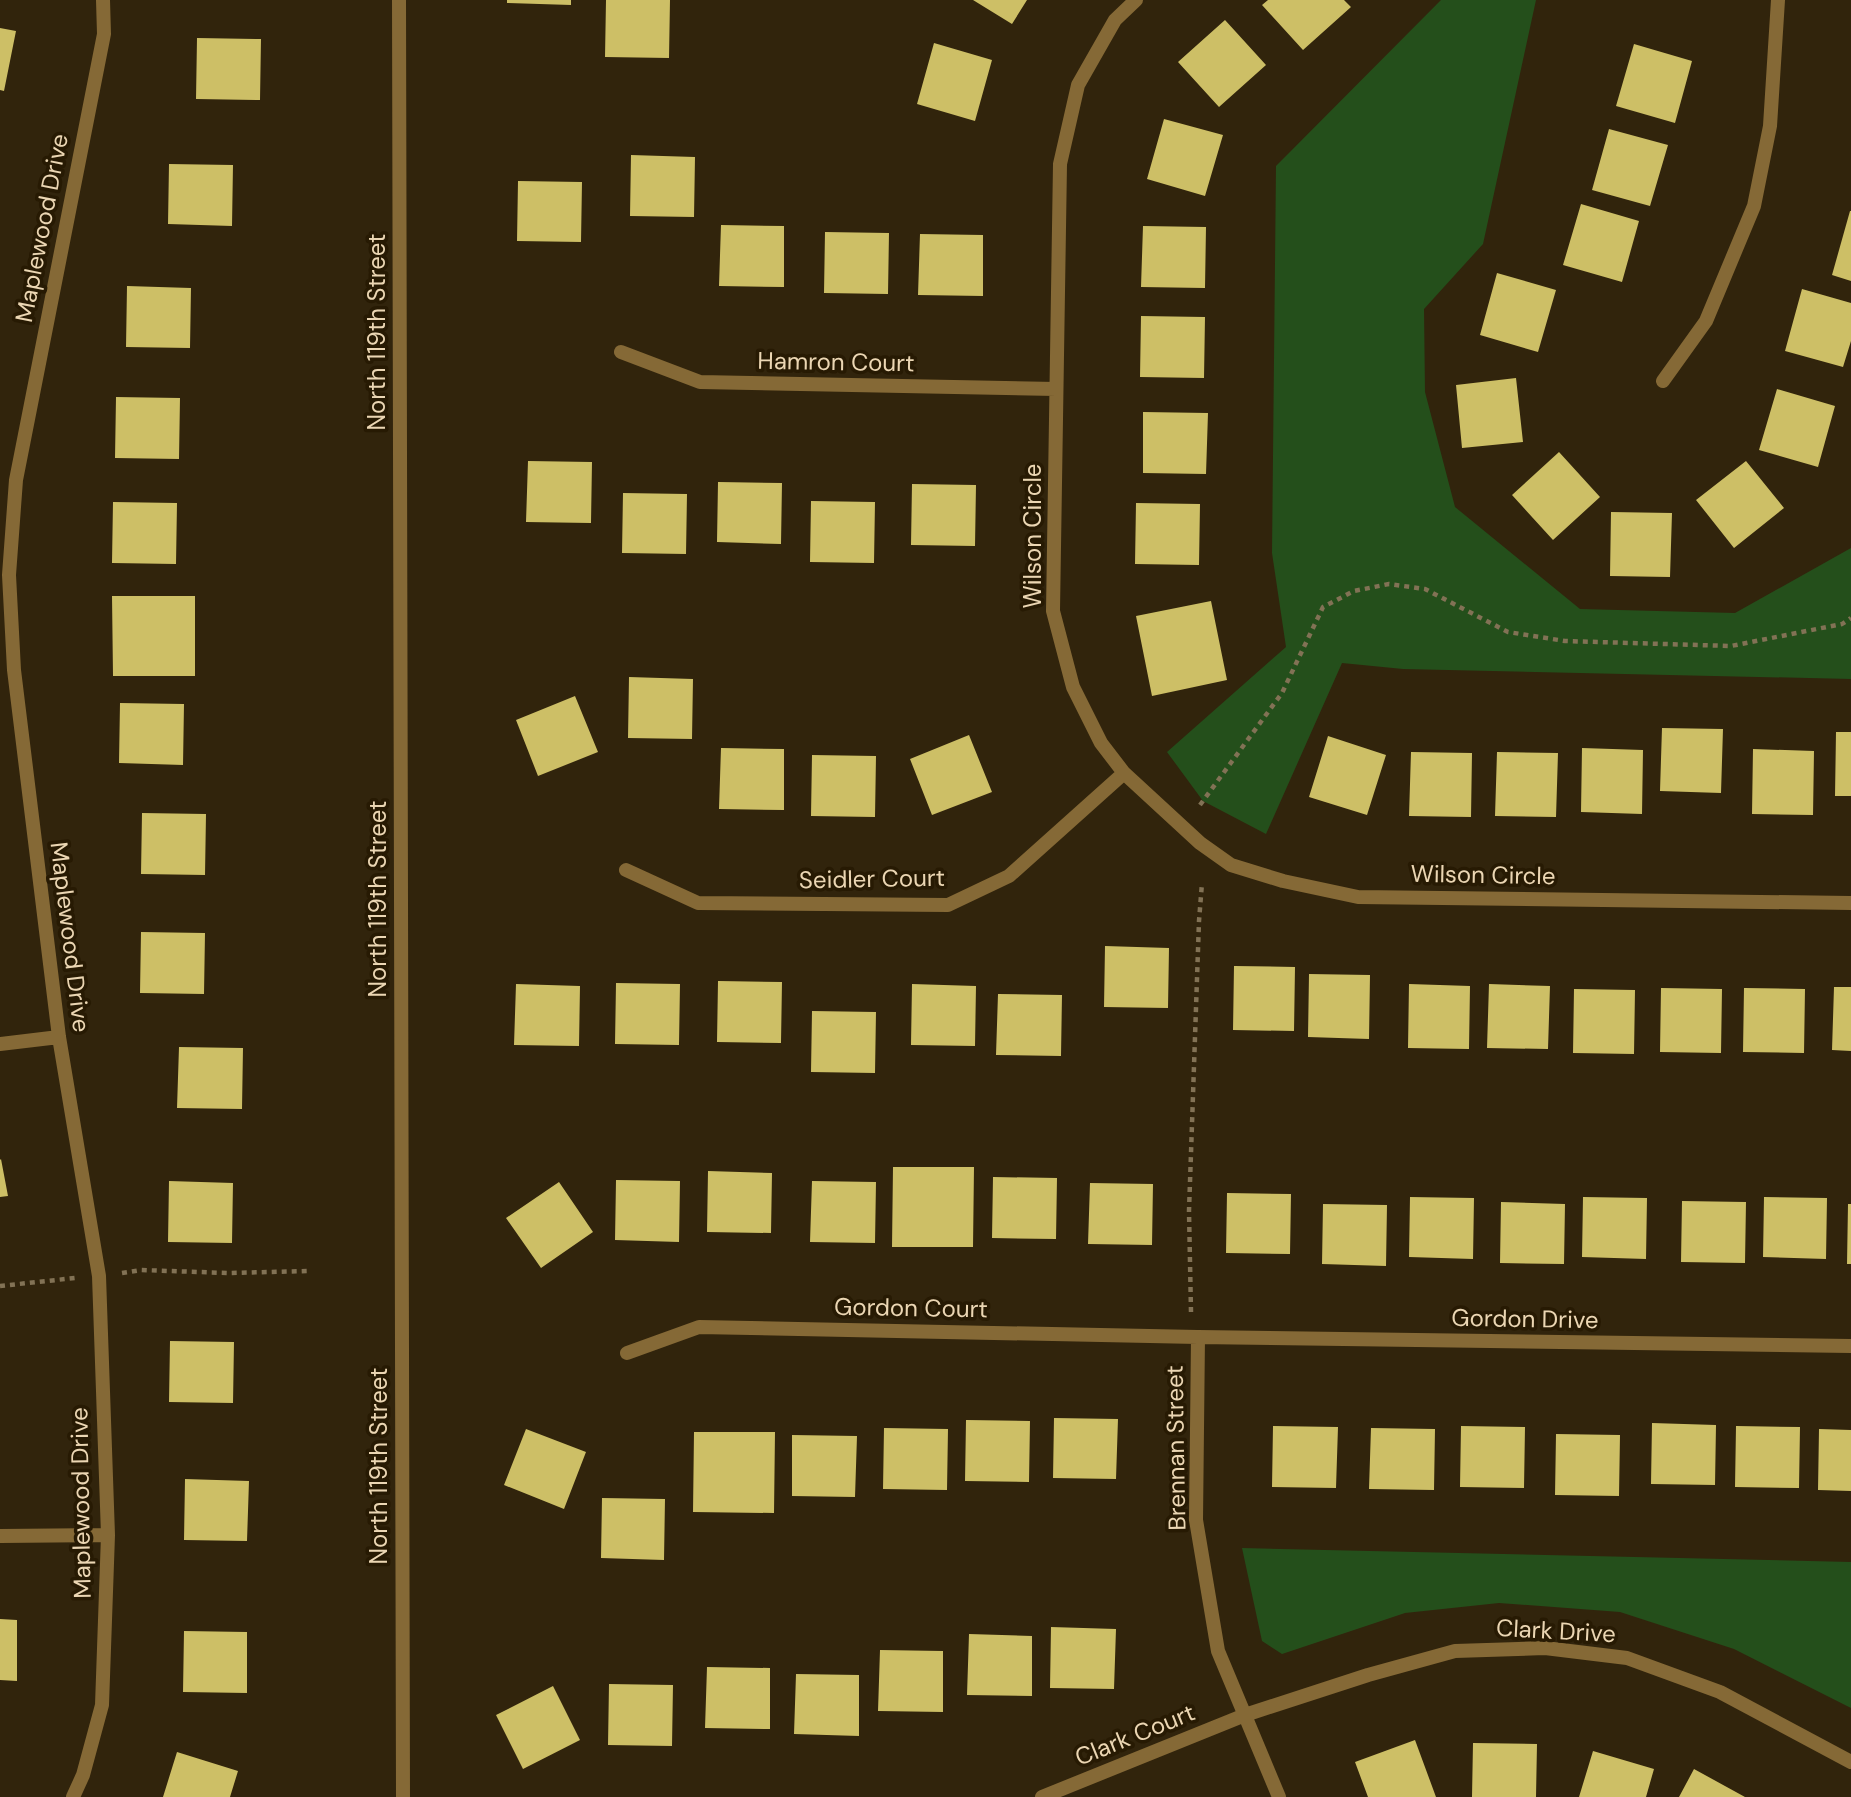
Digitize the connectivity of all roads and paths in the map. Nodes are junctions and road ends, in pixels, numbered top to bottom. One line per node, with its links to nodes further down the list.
1 (103, 0): 14 (street, Maplewood Drive)
2 (399, 0): 28 (street, North 119th Street)
3 (1136, 0): 7 (street, Wilson Circle)
4 (1778, 0): 6 (street)
5 (621, 352): 7 (street, Hamron Court)
6 (1663, 381)
7 (1056, 389): 9 (street, Wilson Circle)
8 (1851, 618): 10 (path)
9 (1124, 773): 11 (street, Seidler Court); 13 (street, Wilson Circle)
10 (1200, 806)
11 (626, 870)
12 (1202, 883): 19 (path)
13 (1851, 903)
14 (59, 1037): 15 (street); 17 (street, Maplewood Drive)
15 (0, 1044)
16 (309, 1271): 17 (path)
17 (99, 1276): 18 (path); 23 (street, Maplewood Drive)
18 (0, 1286)
19 (1191, 1301)
20 (1198, 1337): 21 (street, Gordon Drive); 22 (street, Gordon Court); 25 (street, Brennan Street)
21 (1851, 1346)
22 (627, 1353)
23 (108, 1535): 24 (street); 27 (street, Maplewood Drive)
24 (0, 1536)
25 (1245, 1715): 26 (street, Clark Drive); 29 (street, Clark Court); 30 (street, Brennan Street)
26 (1851, 1762)
27 (73, 1797)
28 (403, 1797)
29 (1042, 1797)
30 (1279, 1797)

